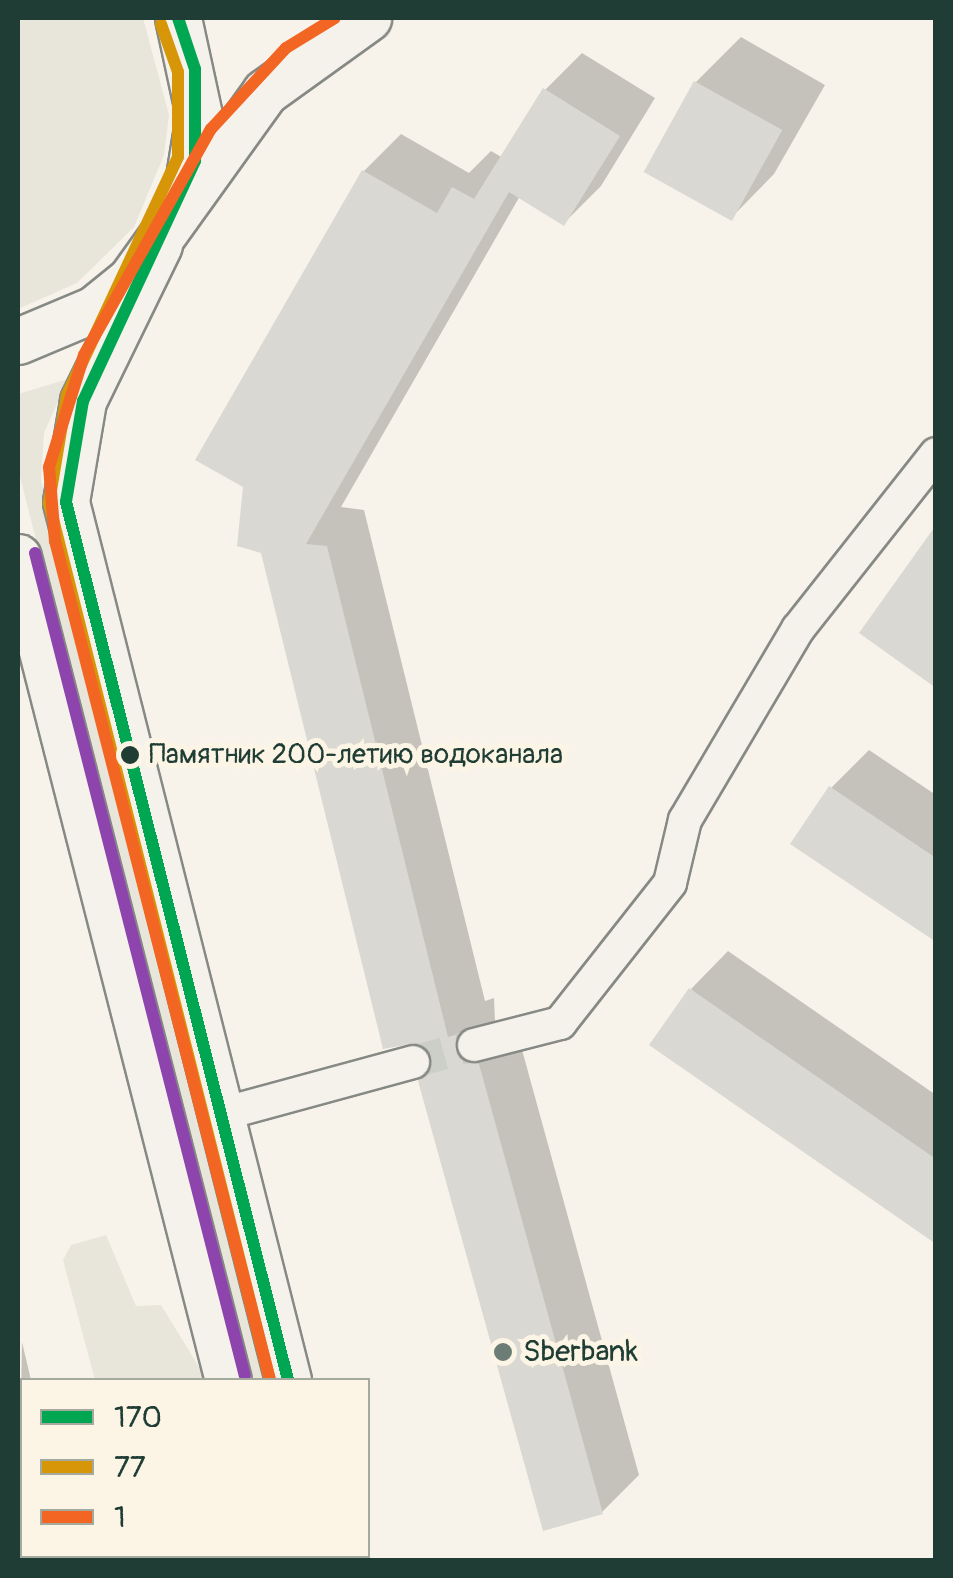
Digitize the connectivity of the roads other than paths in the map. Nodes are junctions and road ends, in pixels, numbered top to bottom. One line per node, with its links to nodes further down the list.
1 (178, 18): 3 (main road)
2 (368, 18): 3 (main road)
3 (181, 204): 4 (main road)
4 (159, 245): 5 (main road); 10 (main road)
5 (18, 341)
6 (936, 454): 8 (street)
7 (18, 557): 11 (main road)
8 (474, 1045)
9 (413, 1062): 10 (street)
10 (222, 1114): 12 (main road)
11 (227, 1378)
12 (288, 1378)

